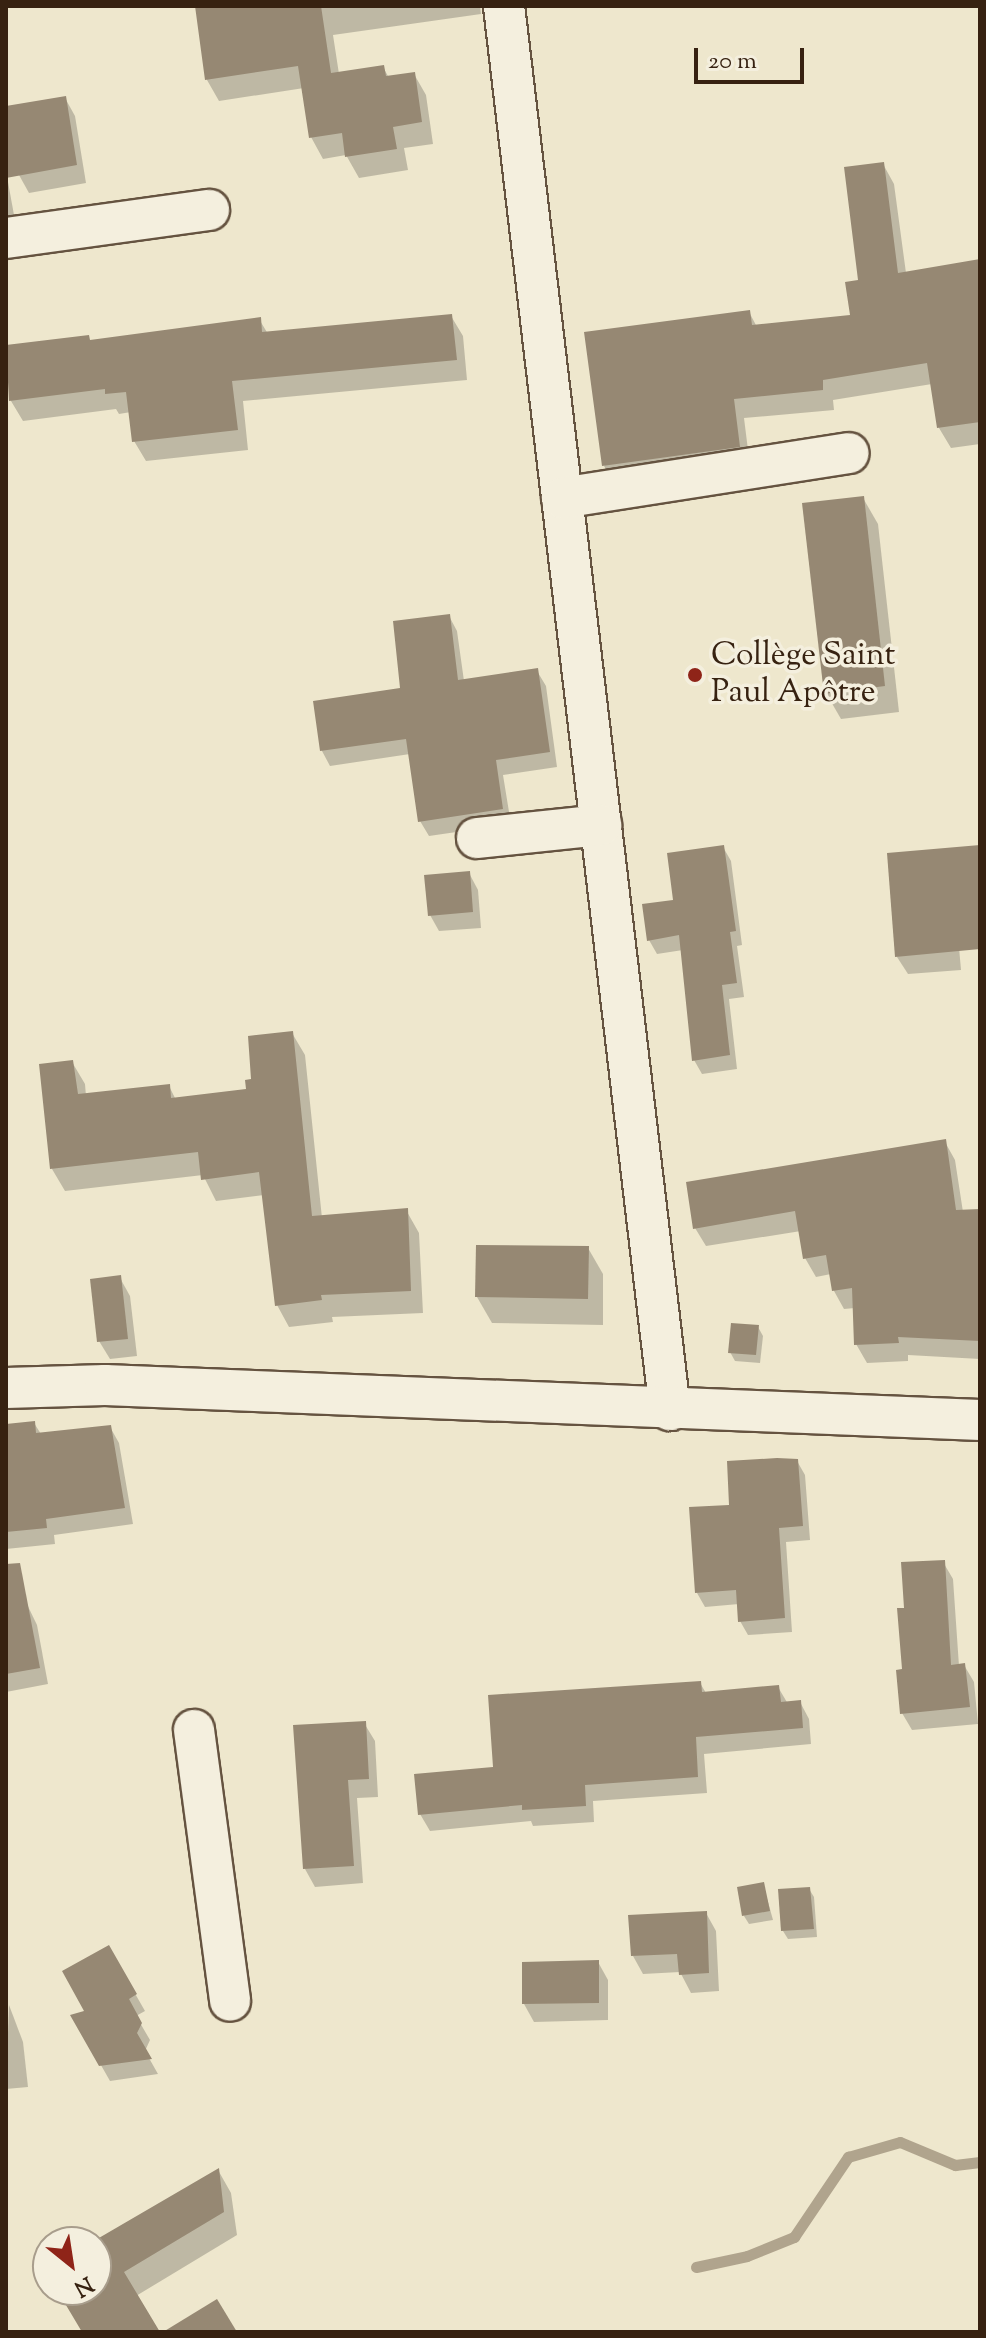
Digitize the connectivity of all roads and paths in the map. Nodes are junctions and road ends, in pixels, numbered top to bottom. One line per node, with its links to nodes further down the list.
1 (504, 6): 5 (street)
2 (209, 210): 3 (street)
3 (6, 238)
4 (848, 453): 5 (street)
5 (562, 498): 6 (street)
6 (601, 825): 7 (street); 9 (street)
7 (477, 838)
8 (6, 1388): 9 (street)
9 (670, 1410): 10 (street)
10 (980, 1420)
11 (194, 1730): 12 (street)
12 (230, 2001)

